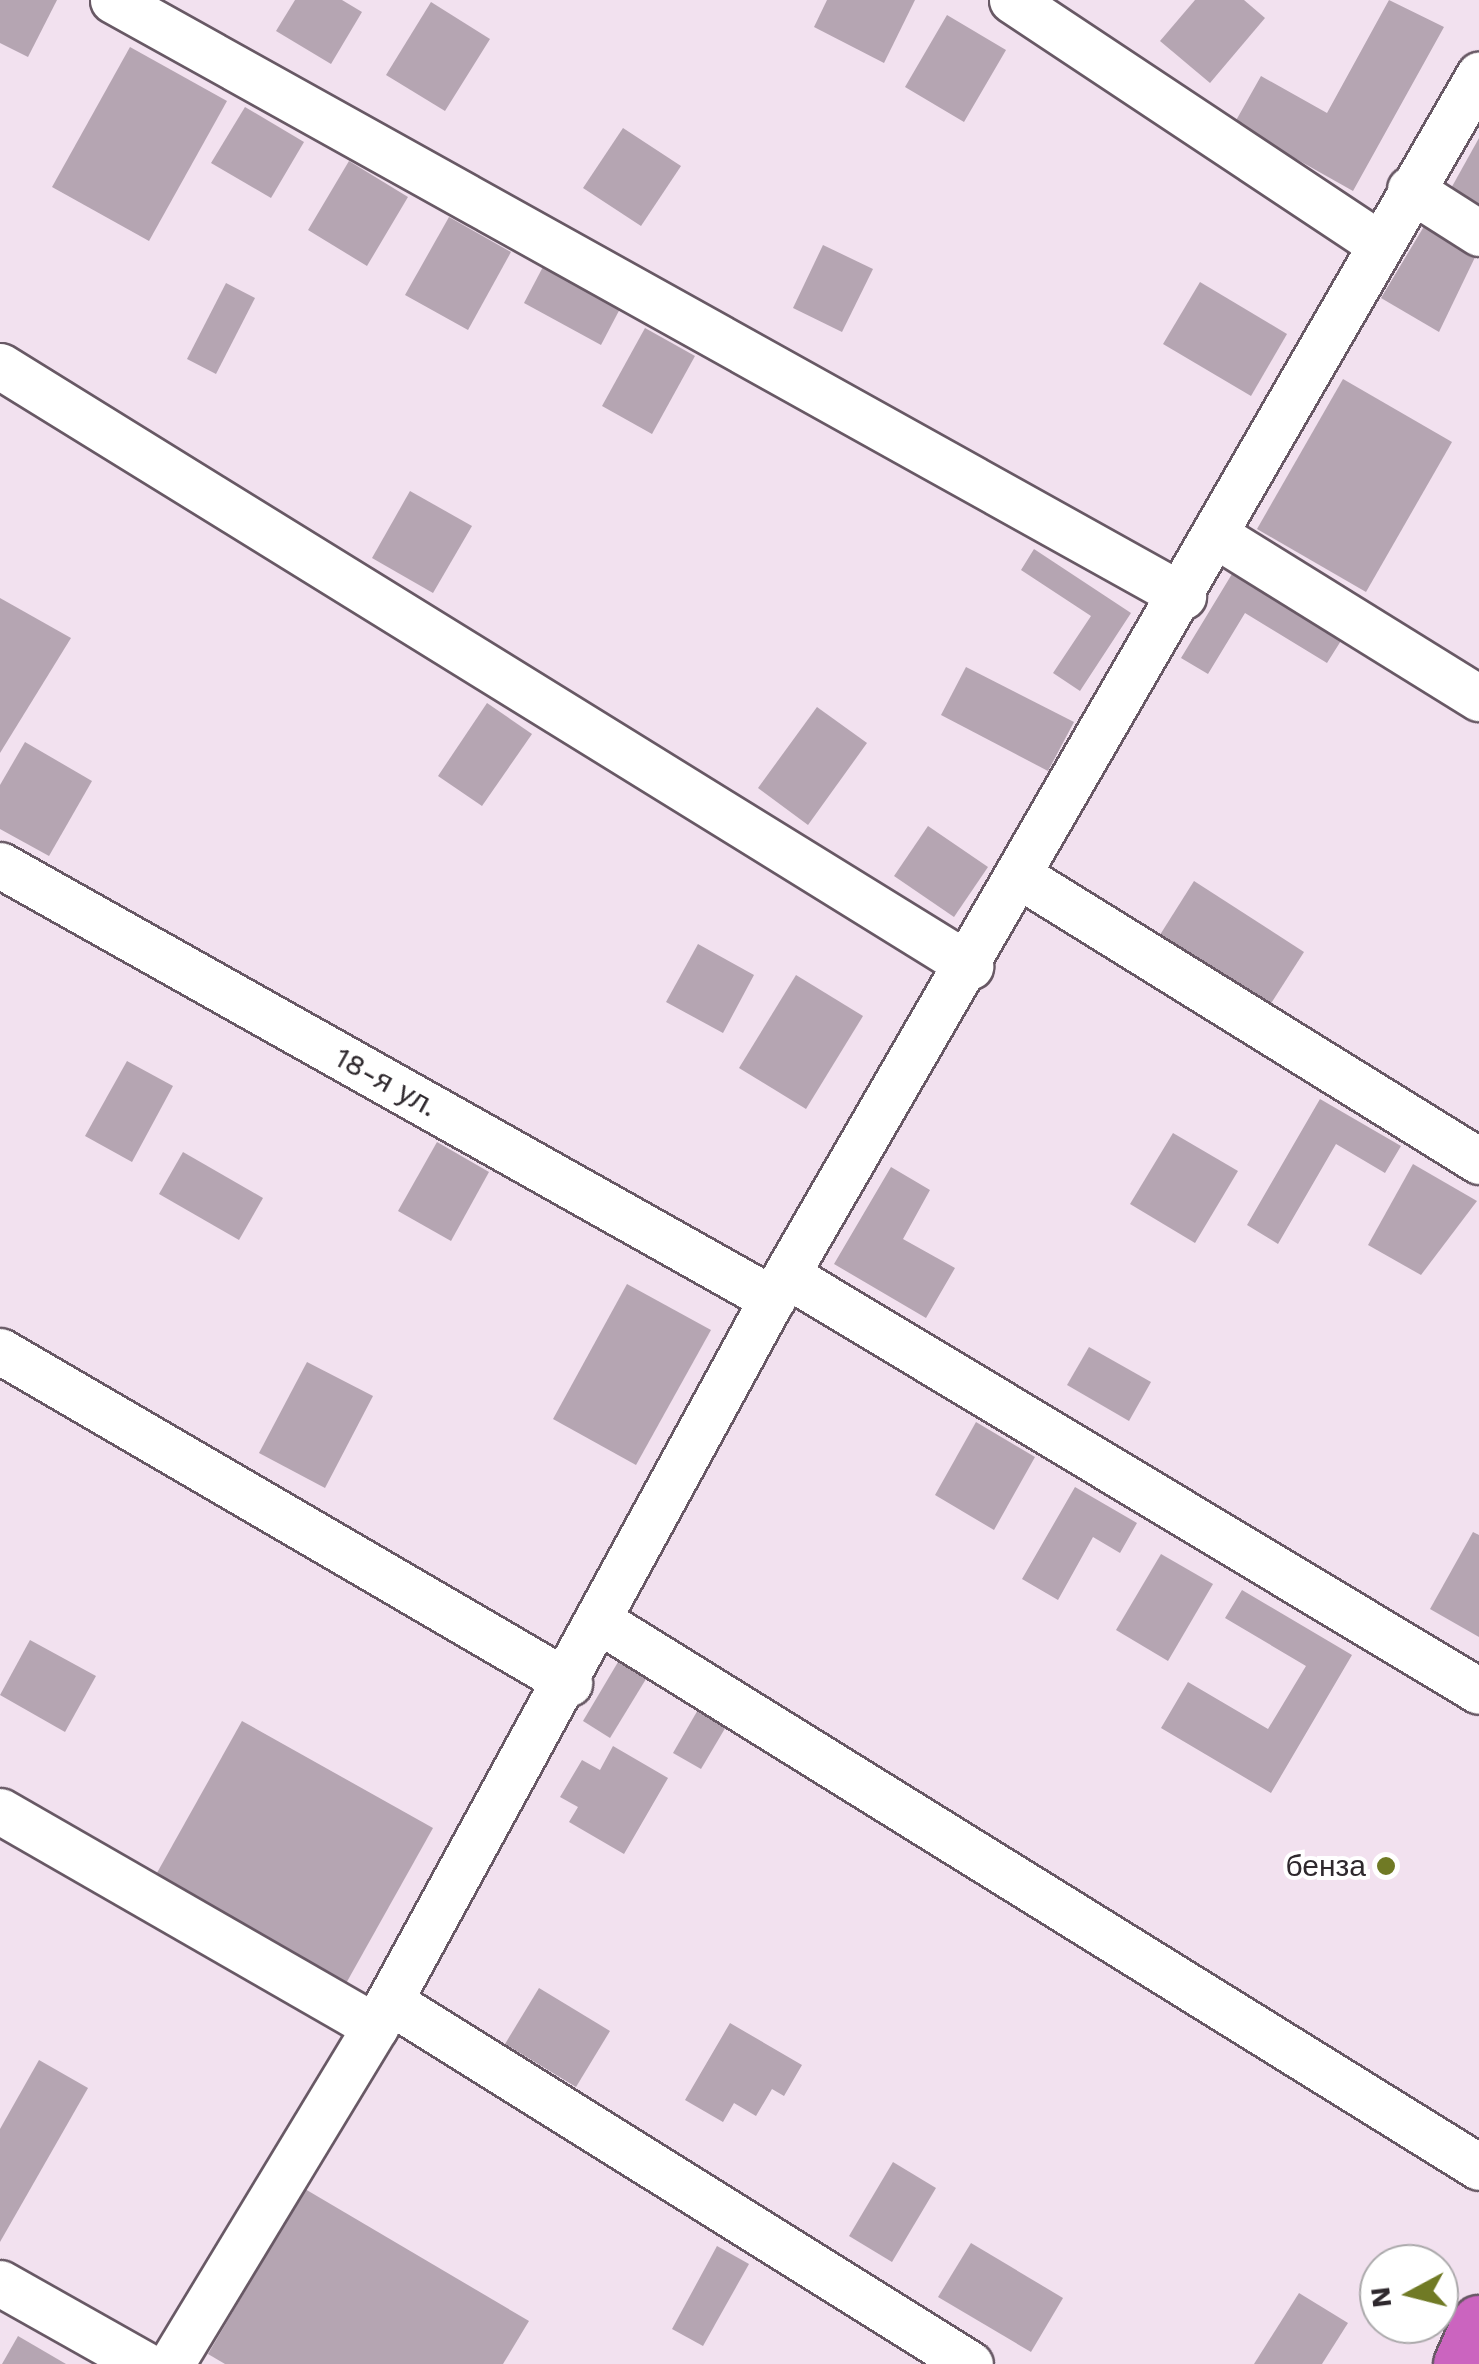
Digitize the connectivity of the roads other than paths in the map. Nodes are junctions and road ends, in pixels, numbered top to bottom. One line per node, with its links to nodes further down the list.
1 (113, 0): 9 (street)
2 (1012, 0): 6 (street)
3 (1479, 75): 4 (street)
4 (1410, 189): 5 (street); 6 (street)
5 (1479, 233)
6 (1379, 244): 8 (street)
7 (0, 366): 13 (street)
8 (1220, 536): 9 (street); 10 (street)
9 (1183, 596): 12 (street)
10 (1479, 698)
11 (0, 865): 15 (street, 18-я ул.)
12 (1023, 878): 13 (street); 14 (street)
13 (970, 966): 15 (street)
14 (1479, 1161)
15 (780, 1287): 17 (street); 19 (street, 18-я ул.)
16 (0, 1351): 18 (street)
17 (604, 1623): 18 (street); 22 (street)
18 (569, 1683): 21 (street)
19 (1479, 1691)
20 (0, 1811): 21 (street)
21 (382, 2014): 26 (street); 27 (street)
22 (1479, 2168)
23 (0, 2283): 25 (street)
24 (1479, 2324): 28 (highway)
25 (144, 2364)
26 (171, 2364)
27 (970, 2364)
28 (1461, 2364)

